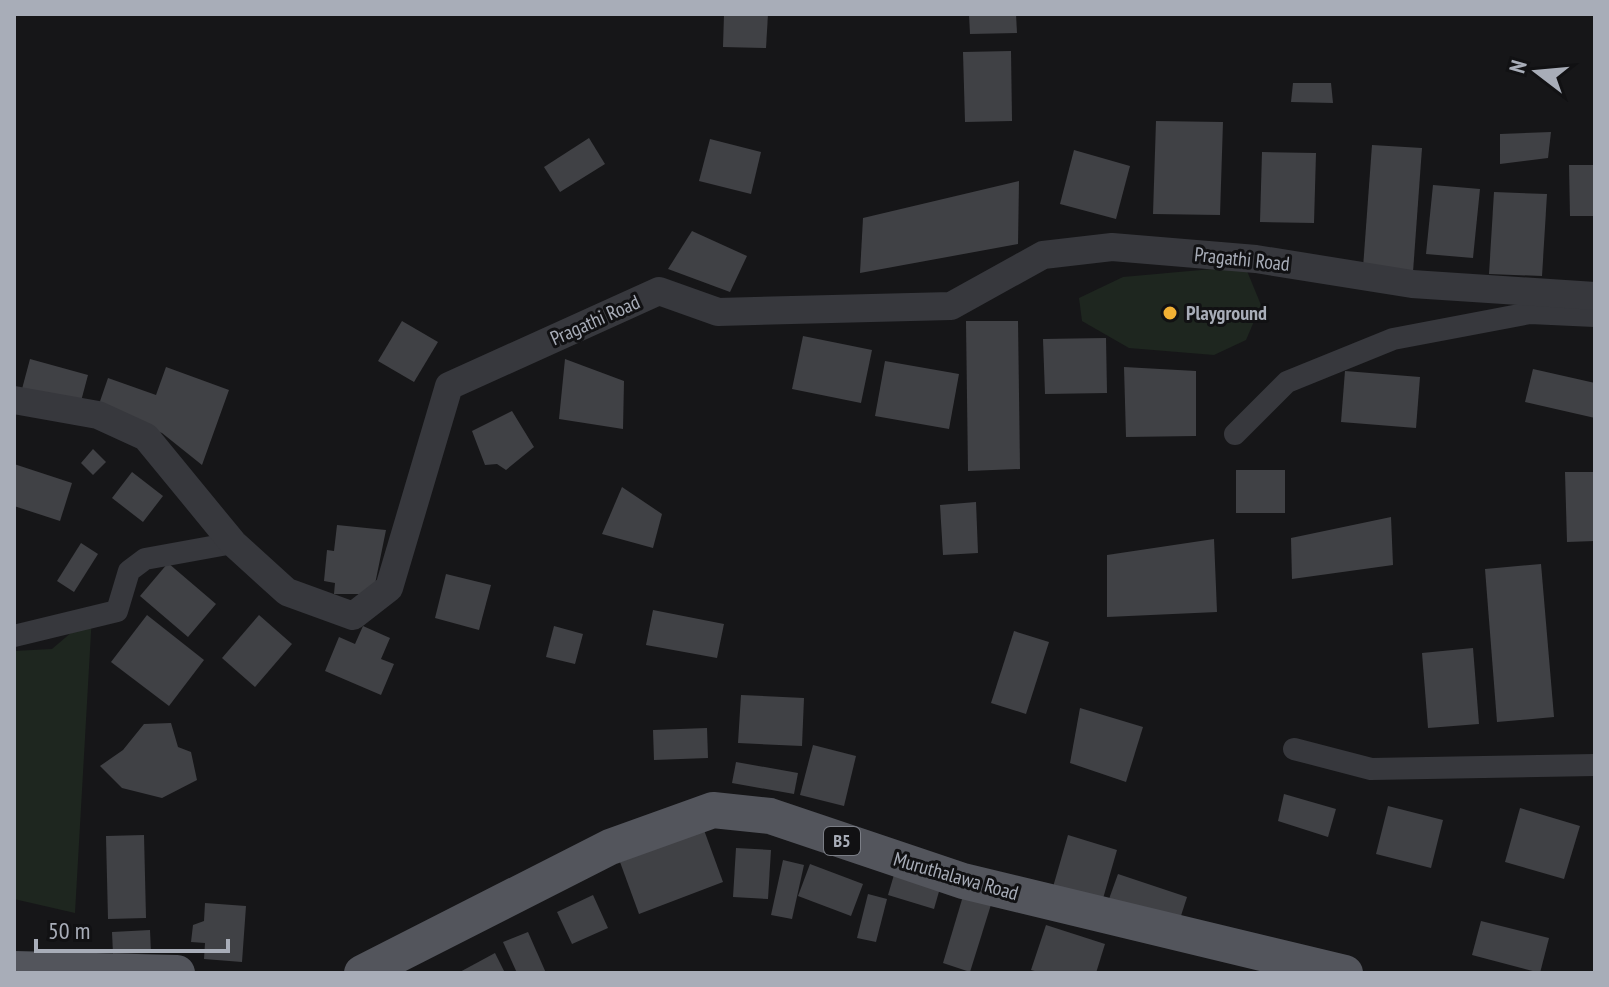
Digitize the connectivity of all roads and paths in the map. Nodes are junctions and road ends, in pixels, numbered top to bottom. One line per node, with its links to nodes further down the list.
1 (1595, 296): 5 (street, Pragathi Road)
2 (1595, 316): 4 (street)
3 (14, 400): 5 (street, Pragathi Road)
4 (1235, 434)
5 (233, 543): 6 (street)
6 (14, 636)
7 (1294, 749): 8 (street)
8 (1595, 765)
9 (14, 969): 10 (main road)
10 (177, 973)
11 (362, 973): 12 (main road, Muruthalawa Road / B5)
12 (1345, 973)

